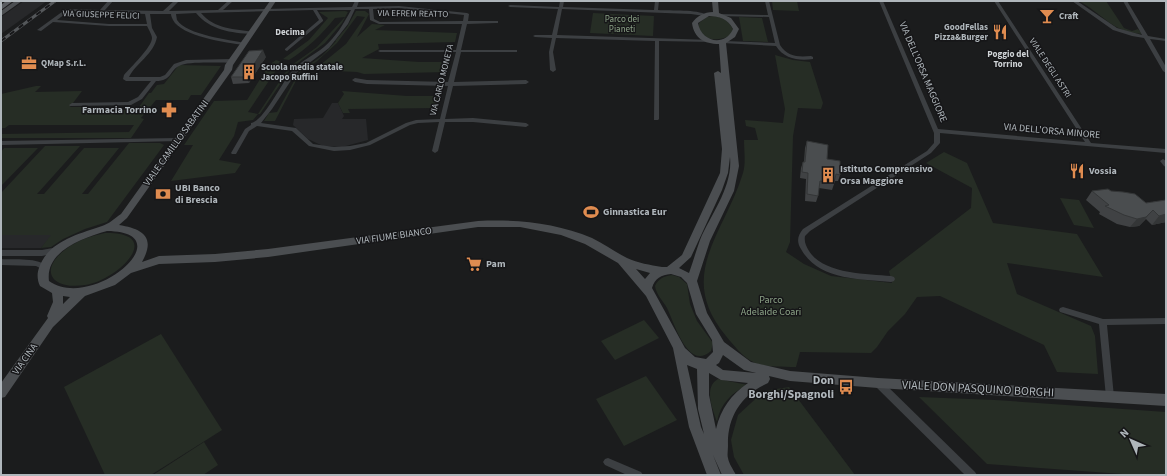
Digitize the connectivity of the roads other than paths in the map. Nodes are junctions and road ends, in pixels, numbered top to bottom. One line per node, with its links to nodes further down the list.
1 (10, 1): 21 (main road)
2 (19, 1): 34 (street)
3 (111, 1): 28 (street)
4 (171, 1): 20 (street)
5 (177, 1): 20 (street)
6 (231, 1): 26 (street)
7 (273, 1): 25 (street, VIALE CAMILLO SABATINI)
8 (279, 1): 25 (street, VIALE CAMILLO SABATINI)
9 (357, 1): 22 (street)
10 (562, 1): 24 (street)
11 (657, 1): 30 (street)
12 (709, 1): 35 (street)
13 (714, 1): 36 (street)
14 (766, 1): 37 (street)
15 (881, 1): 70 (street, VIA DELL'ORSA MAGGIORE)
16 (996, 1): 73 (street, VIALE DEGLI ASTRI)
17 (1074, 1): 46 (street)
18 (1125, 1): 46 (street)
19 (510, 6): 24 (street)
20 (169, 7): 32 (street)
21 (1, 8)
22 (353, 8): 23 (street); 27 (street); 68 (street)
23 (371, 8): 40 (street, VIA CARLO MONETA); 40 (street, VIA EFREM REATTO)
24 (561, 8): 30 (street); 45 (street)
25 (270, 9): 26 (street); 27 (street); 43 (street, VIALE CAMILLO SABATINI); 58 (street, VIALE CAMILLO SABATINI)
26 (220, 10): 29 (street)
27 (315, 10): 52 (street)
28 (101, 11): 31 (street); 38 (street)
29 (197, 12): 33 (street); 43 (street)
30 (656, 12): 35 (street)
31 (147, 13): 32 (street); 41 (street)
32 (164, 13): 33 (street)
33 (173, 13): 50 (street)
34 (1, 14)
35 (707, 15): 36 (street); 49 (street)
36 (717, 15): 37 (street); 49 (street)
37 (770, 16): 51 (street)
38 (52, 21): 41 (street, VIA GIUSEPPE FELICI); 42 (street)
39 (496, 22): 40 (street)
40 (466, 23): 54 (street, VIA CARLO MONETA)
41 (149, 25): 61 (street)
42 (39, 30)
43 (252, 33): 50 (street, VIALE CAMILLO SABATINI)
44 (535, 36): 45 (street)
45 (554, 36): 47 (street); 59 (street)
46 (1147, 38): 48 (street); 60 (street)
47 (657, 40): 49 (street); 66 (street)
48 (1166, 40)
49 (718, 42): 51 (street); 88 (street); 90 (street)
50 (244, 44): 57 (street, VIALE CAMILLO SABATINI)
51 (778, 45): 56 (street)
52 (287, 50)
53 (380, 51): 54 (street)
54 (458, 51): 55 (street); 64 (street, VIA CARLO MONETA)
55 (516, 51)
56 (811, 58)
57 (232, 61): 58 (street, VIALE CAMILLO SABATINI); 61 (street)
58 (228, 70): 71 (street, VIALE CAMILLO SABATINI)
59 (553, 70)
60 (1166, 71)
61 (154, 80): 65 (street)
62 (355, 80): 64 (street)
63 (526, 82): 64 (street)
64 (450, 84): 67 (street, VIA CARLO MONETA)
65 (72, 105)
66 (656, 119)
67 (441, 121): 68 (street); 69 (street); 74 (street, VIA CARLO MONETA)
68 (253, 124): 76 (street)
69 (526, 125)
70 (937, 131): 73 (street, VIA DELL'ORSA MINORE); 89 (street, VIA DELL'ORSA MAGGIORE)
71 (178, 140): 72 (street); 77 (street, VIALE CAMILLO SABATINI)
72 (1, 143)
73 (1089, 144): 75 (street, VIA DELL'ORSA MINORE)
74 (435, 151)
75 (1166, 151)
76 (234, 153)
77 (124, 216): 78 (street, VIALE CAMILLO SABATINI); 79 (street, VIALE CAMILLO SABATINI)
78 (107, 228): 79 (street); 80 (street)
79 (122, 228): 82 (street)
80 (58, 250): 81 (street); 86 (street)
81 (1, 253)
82 (141, 255): 83 (street, VIA FIUME BIANCO); 87 (street)
83 (159, 260): 84 (street, VIA FIUME BIANCO); 87 (street, VIA FIUME BIANCO)
84 (622, 260): 88 (street); 91 (street)
85 (1, 262): 86 (street)
86 (44, 267): 92 (street)
87 (129, 270): 93 (street)
88 (666, 271): 90 (street); 91 (street)
89 (891, 279)
90 (692, 281): 98 (street)
91 (647, 288): 99 (street)
92 (57, 292): 93 (street); 97 (street, VIA CINA)
93 (82, 292): 97 (street, VIA CINA)
94 (1063, 310): 96 (street)
95 (1166, 321): 96 (street)
96 (1103, 322): 105 (street)
97 (49, 324): 104 (street, VIA CINA)
98 (719, 345): 100 (street); 101 (street, VIALE DON PASQUINO BORGHI)
99 (678, 347): 100 (street, VIALE DON PASQUINO BORGHI); 110 (street)
100 (704, 364): 102 (street, VIALE DON PASQUINO BORGHI); 107 (street)
101 (790, 376): 102 (street, VIALE DON PASQUINO BORGHI); 103 (street, VIALE DON PASQUINO BORGHI)
102 (764, 379): 107 (street)
103 (878, 383): 105 (street, VIALE DON PASQUINO BORGHI); 112 (street)
104 (1, 393)
105 (1110, 397): 106 (street, VIALE DON PASQUINO BORGHI)
106 (1166, 400)
107 (722, 461): 111 (street)
108 (608, 462): 109 (street)
109 (638, 475)
110 (714, 475)
111 (729, 475)
112 (972, 475)

